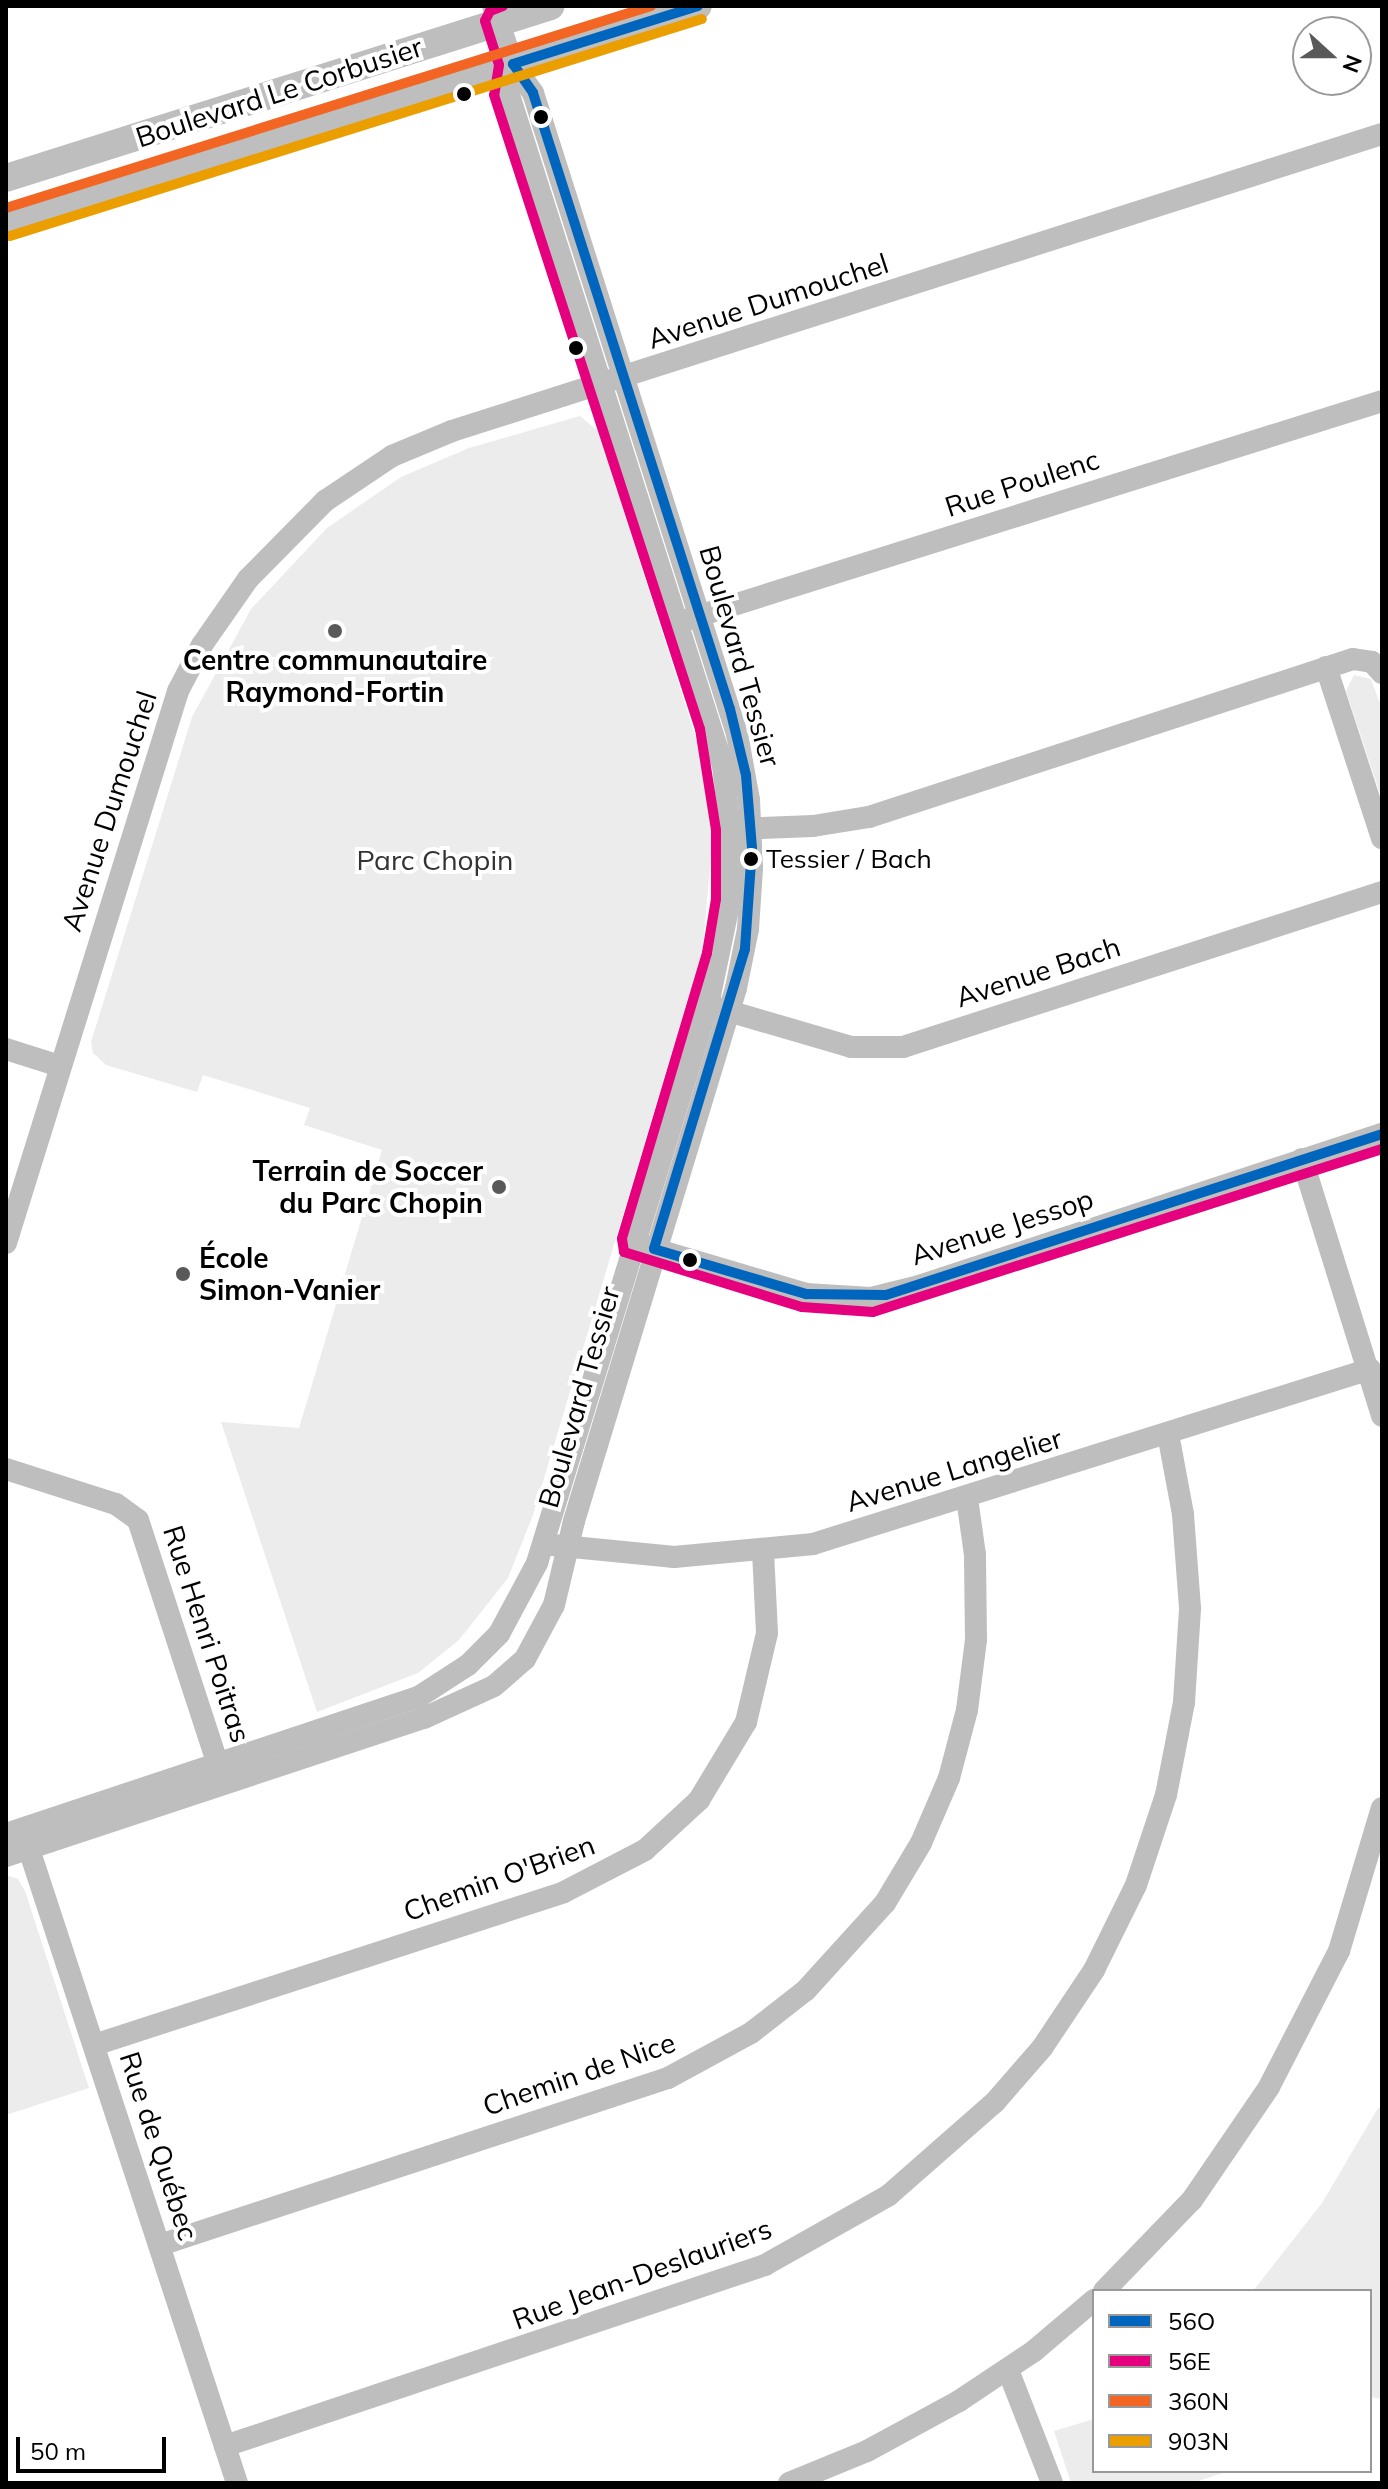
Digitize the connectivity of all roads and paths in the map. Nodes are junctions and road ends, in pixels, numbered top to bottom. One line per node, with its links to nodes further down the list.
1 (551, 6): 3 (street, Boulevard Le Corbusier)
2 (698, 6): 4 (street, Boulevard Le Corbusier)
3 (496, 14): 4 (street, Boulevard Tessier); 6 (street, Boulevard Le Corbusier)
4 (513, 64): 7 (street, Boulevard Le Corbusier); 8 (street, Boulevard Tessier); 9 (street, Boulevard Tessier)
5 (1382, 134): 8 (street, Avenue Dumouchel)
6 (6, 178)
7 (6, 223)
8 (625, 378): 9 (street, Avenue Dumouchel); 11 (street, Boulevard Tessier)
9 (603, 385): 11 (street, Boulevard Tessier); 19 (street, Avenue Dumouchel)
10 (1382, 401): 11 (street, Rue Poulenc)
11 (691, 619): 14 (street, Boulevard Tessier)
12 (1326, 667): 13 (street); 14 (street); 15 (street)
13 (1382, 673)
14 (741, 829): 17 (street, Boulevard Tessier)
15 (1382, 838)
16 (1382, 892): 17 (street, Avenue Bach)
17 (719, 1008): 23 (street, Boulevard Tessier)
18 (6, 1049): 19 (street)
19 (60, 1066): 22 (street, Avenue Dumouchel)
20 (1382, 1134): 21 (street, Avenue Jessop)
21 (1302, 1159): 23 (street, Avenue Jessop); 24 (street)
22 (6, 1243)
23 (645, 1246): 29 (street, Boulevard Tessier); 30 (street, Boulevard Tessier)
24 (1370, 1369): 25 (street); 26 (street, Avenue Langelier)
25 (1382, 1416)
26 (1168, 1434): 28 (street, Avenue Langelier); 41 (street, Rue Jean-Deslauriers)
27 (6, 1469): 32 (street, Rue Henri Poitras)
28 (967, 1498): 31 (street, Avenue Langelier); 37 (street, Chemin de Nice)
29 (544, 1543): 30 (street, Avenue Langelier); 32 (street, Boulevard Tessier)
30 (567, 1549): 31 (street, Avenue Langelier); 34 (street, Boulevard Tessier)
31 (763, 1552): 36 (street, Chemin O'Brien)
32 (218, 1765): 34 (street, Boulevard Tessier)
33 (1382, 1808): 38 (street)
34 (19, 1837): 35 (street, Boulevard Tessier); 36 (street, Rue de Québec)
35 (6, 1856)
36 (94, 2045): 37 (street, Rue de Québec)
37 (160, 2245): 41 (street, Rue de Québec)
38 (1106, 2289)
39 (1092, 2302): 40 (street)
40 (1008, 2370): 43 (street); 44 (street)
41 (225, 2446): 42 (street, Rue de Québec)
42 (237, 2483)
43 (789, 2483)
44 (1052, 2483)

